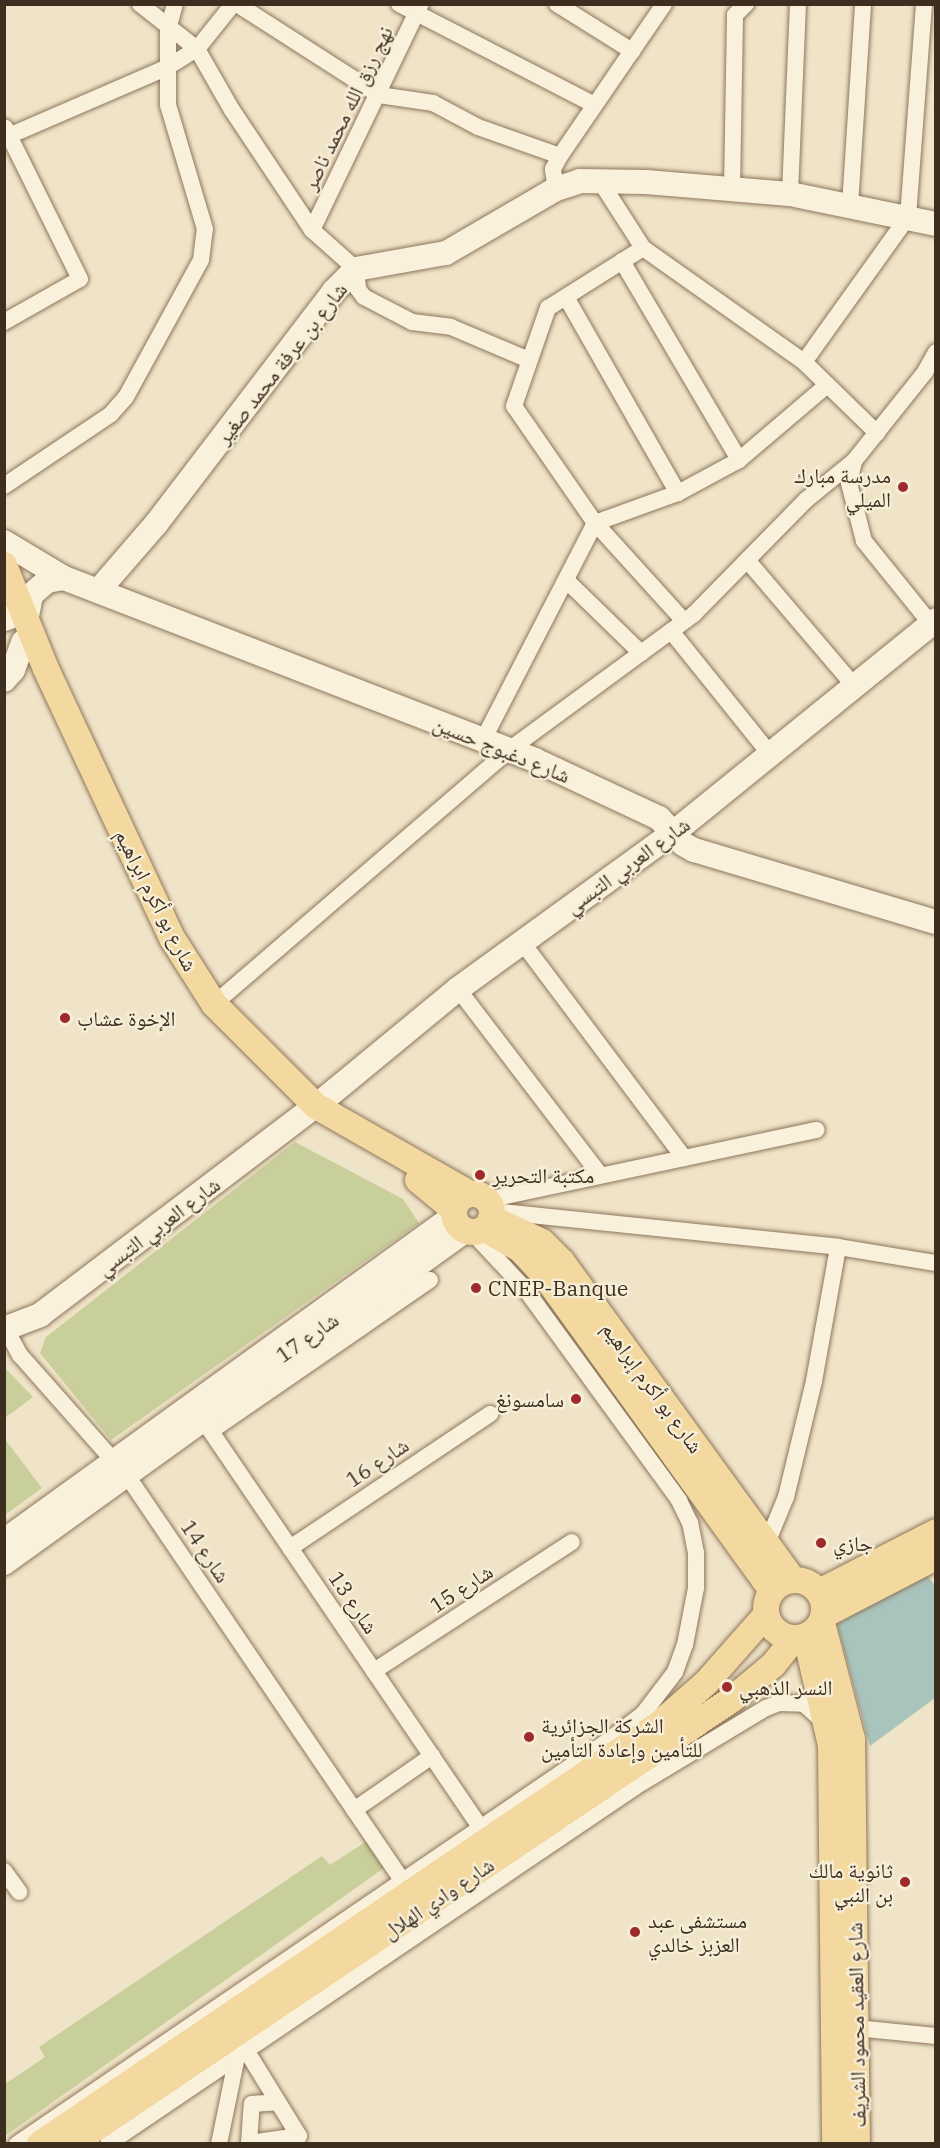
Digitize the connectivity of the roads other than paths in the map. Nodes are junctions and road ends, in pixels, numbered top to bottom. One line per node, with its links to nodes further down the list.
1 (140, 4): 12 (street)
2 (175, 4): 12 (street)
3 (235, 4): 13 (street); 16 (street)
4 (399, 4): 11 (street)
5 (557, 4): 14 (street)
6 (664, 4): 14 (street)
7 (746, 4): 22 (street)
8 (798, 4): 23 (street)
9 (863, 4): 24 (street)
10 (924, 4): 25 (street)
11 (419, 10): 16 (street, نهج رزق الله محمد ناصر); 17 (street)
12 (168, 30): 13 (street); 15 (street)
13 (197, 49): 15 (street); 27 (street)
14 (632, 51): 17 (street)
15 (166, 68): 18 (street); 40 (street)
16 (379, 95): 19 (street); 27 (street, نهج رزق الله محمد ناصر)
17 (595, 105): 19 (street)
18 (6, 134): 32 (street)
19 (560, 156): 21 (street)
20 (600, 181): 21 (street, شارع بن عرفة محمد صغير); 22 (street, شارع بن عرفة محمد صغير); 28 (street)
21 (556, 189): 30 (street, شارع بن عرفة محمد صغير)
22 (732, 189): 23 (street, شارع بن عرفة محمد صغير)
23 (789, 194): 24 (street, شارع بن عرفة محمد صغير)
24 (850, 206): 25 (street, شارع بن عرفة محمد صغير)
25 (908, 217): 26 (street, شارع بن عرفة محمد صغير); 35 (street)
26 (936, 224)
27 (312, 230): 30 (street)
28 (644, 248): 29 (street); 35 (street)
29 (622, 261): 31 (street); 38 (street)
30 (356, 269): 34 (street); 48 (street, شارع بن عرفة محمد صغير)
31 (566, 297): 34 (street); 41 (street)
32 (4, 322)
33 (936, 352): 37 (street)
34 (529, 360): 42 (street)
35 (804, 362): 36 (street)
36 (827, 385): 37 (street); 38 (street)
37 (877, 433): 39 (street)
38 (739, 460): 41 (street)
39 (854, 461): 44 (street); 50 (street)
40 (4, 486)
41 (678, 493): 42 (street)
42 (595, 523): 47 (street); 51 (street)
43 (4, 542): 46 (street, شارع دغبوج حسين)
44 (747, 560): 51 (street); 55 (street)
45 (4, 565): 49 (main road, شارع بو أكرم ابراهيم)
46 (63, 578): 48 (street, شارع دغبوج حسين); 49 (street)
47 (566, 580): 53 (street); 56 (street)
48 (98, 591): 56 (street, شارع دغبوج حسين)
49 (11, 615): 52 (main road, شارع بو أكرم ابراهيم); 63 (main road, شارع بو أكرم ابراهيم)
50 (933, 622): 55 (street, شارع العربي التبسي)
51 (678, 626): 53 (street); 58 (street)
52 (23, 642): 54 (street); 64 (main road, شارع بو أكرم ابراهيم)
53 (641, 653): 57 (street)
54 (4, 680)
55 (855, 687): 58 (street, شارع العربي التبسي)
56 (483, 740): 57 (street, شارع دغبوج حسين)
57 (509, 750): 59 (street, شارع دغبوج حسين); 63 (street)
58 (770, 754): 59 (street, شارع العربي التبسي)
59 (673, 833): 60 (street, شارع دغبوج حسين); 61 (street, شارع العربي التبسي)
60 (935, 920)
61 (522, 942): 62 (street, شارع العربي التبسي); 66 (street)
62 (458, 989): 64 (street, شارع العربي التبسي); 67 (street)
63 (214, 1004): 64 (main road, شارع بو أكرم ابراهيم)
64 (311, 1109): 68 (main road, شارع بو أكرم ابراهيم); 72 (street, شارع العربي التبسي)
65 (817, 1130): 66 (street)
66 (684, 1158): 67 (street)
67 (600, 1175): 68 (street)
68 (474, 1215): 69 (street); 74 (street); 79 (main road, شارع بو أكرم إبراهيم); 83 (main road, شارع بو أكرم إبراهيم); 86 (street, شارع وادي الهلال)
69 (838, 1247): 70 (street); 79 (street)
70 (936, 1263)
71 (430, 1280): 74 (street, شارع 17)
72 (5, 1329): 75 (street, شارع 14)
73 (489, 1414): 80 (street, شارع 16)
74 (202, 1418): 75 (street); 80 (street, شارع 13)
75 (122, 1469): 77 (street); 82 (street); 91 (street, شارع 14)
76 (936, 1532): 84 (main road, شارع وادي الهلال)
77 (4, 1541)
78 (572, 1542): 85 (street, شارع 15)
79 (767, 1543): 83 (main road, شارع بو أكرم إبراهيم)
80 (290, 1548): 85 (street, شارع 13)
81 (936, 1557): 84 (main road, شارع وادي الهلال)
82 (4, 1563)
83 (777, 1595): 84 (main road); 84 (main road); 88 (main road, شارع وادي الهلال)
84 (813, 1621): 87 (main road, شارع العقيد محمود الشريف); 96 (main road, شارع العقيد محمود الشريف); 102 (main road, شارع وادي الهلال)
85 (374, 1671): 89 (street, شارع 13)
86 (644, 1714): 88 (street, شارع وادي الهلال); 90 (street, شارع وادي الهلال)
87 (828, 1727): 98 (street, شارع وادي الهلال); 105 (main road, شارع العقيد محمود الشريف)
88 (627, 1747): 90 (street, شارع وادي الهلال); 101 (main road, شارع وادي الهلال)
89 (432, 1756): 91 (street); 92 (street, شارع 13)
90 (585, 1756): 92 (street, شارع وادي الهلال)
91 (354, 1810): 94 (street, شارع 14)
92 (480, 1827): 94 (street, شارع وادي الهلال)
93 (4, 1871): 95 (street)
94 (402, 1880): 100 (street, شارع وادي الهلال)
95 (19, 1892)
96 (856, 2028): 97 (street); 106 (main road, شارع العقيد محمود الشريف)
97 (936, 2036)
98 (242, 2053): 99 (street); 103 (street, شارع وادي الهلال); 104 (street)
99 (278, 2102)
100 (17, 2144)
101 (40, 2144)
102 (72, 2144)
103 (108, 2144)
104 (219, 2144)
105 (835, 2144)
106 (857, 2144)

